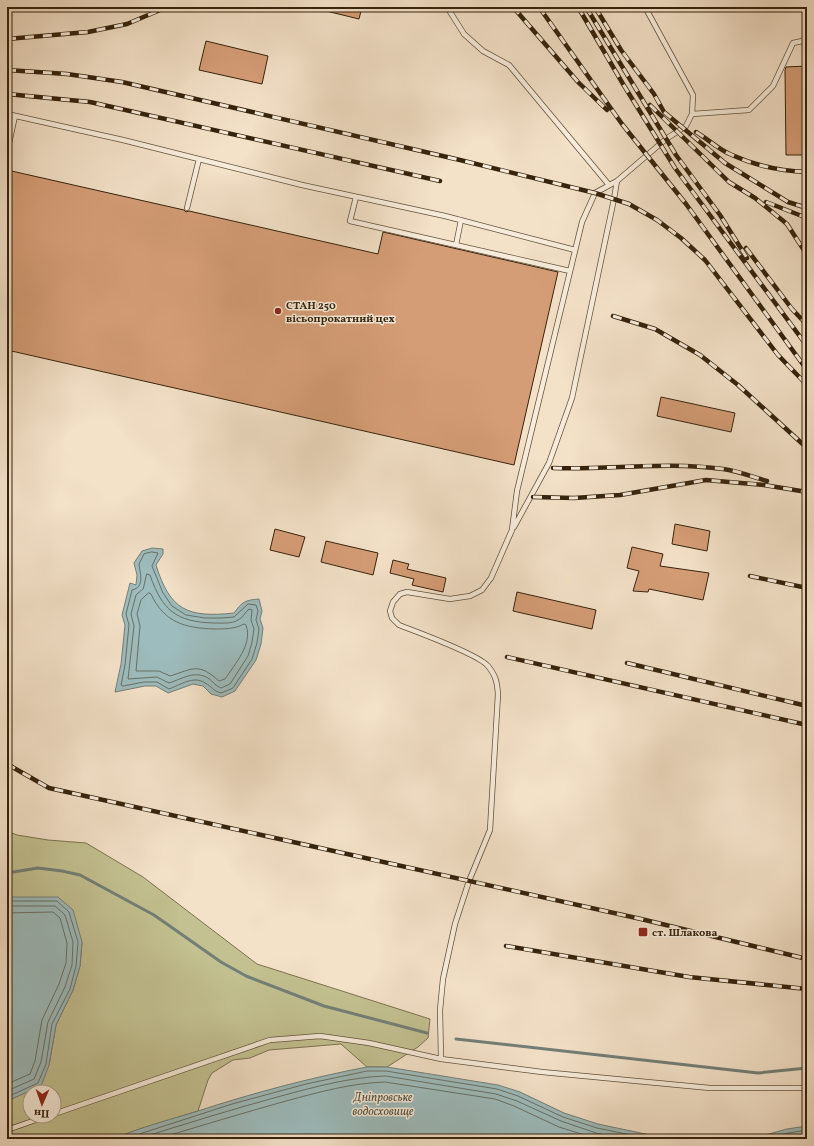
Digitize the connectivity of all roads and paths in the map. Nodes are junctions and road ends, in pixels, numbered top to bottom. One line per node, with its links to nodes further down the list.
1 (447, 7): 10 (lane)
2 (645, 7): 5 (lane)
3 (807, 40): 5 (lane)
4 (7, 114): 6 (lane)
5 (692, 114): 9 (lane)
6 (15, 116): 7 (lane); 8 (lane)
7 (7, 152)
8 (199, 159): 11 (lane); 12 (lane)
9 (616, 181): 10 (lane); 17 (lane)
10 (609, 185): 15 (lane)
11 (356, 197): 13 (lane); 14 (lane)
12 (187, 208)
13 (461, 220): 14 (lane); 15 (lane)
14 (456, 245): 16 (lane)
15 (575, 250): 16 (lane)
16 (570, 271): 17 (lane)
17 (512, 530): 18 (lane)
18 (441, 1059): 19 (lane); 20 (lane)
19 (807, 1088)
20 (62, 1111)
21 (24, 1124): 22 (lane)
22 (7, 1130)

